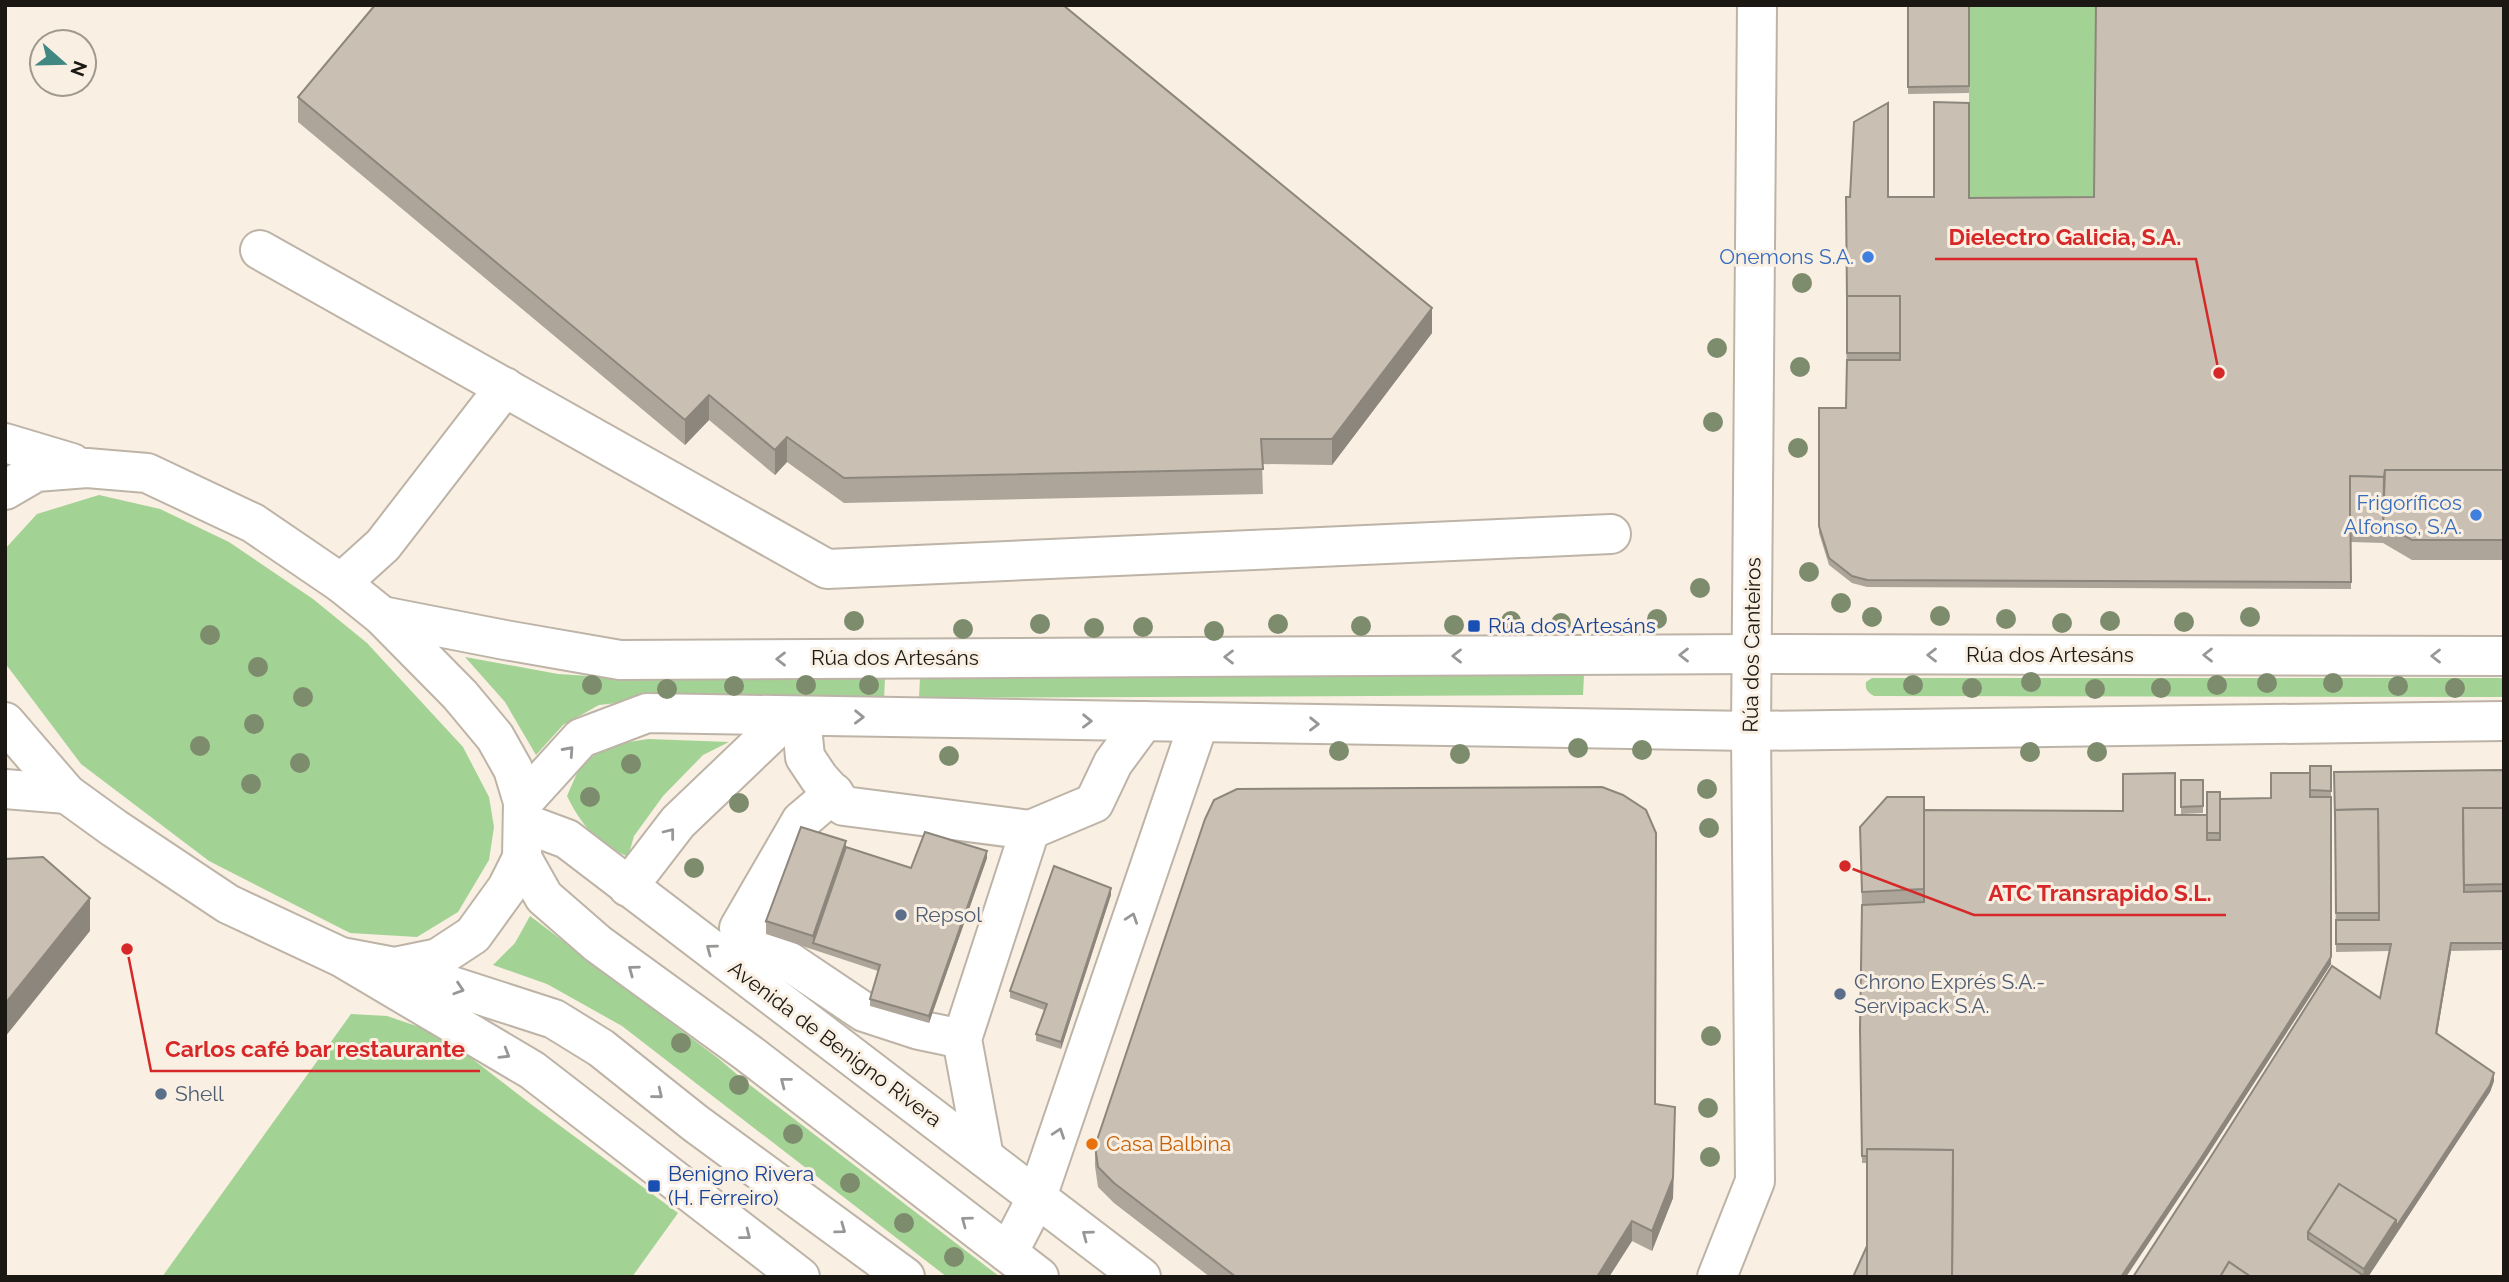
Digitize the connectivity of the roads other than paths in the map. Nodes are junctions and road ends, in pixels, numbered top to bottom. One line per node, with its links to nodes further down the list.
1 (1757, 5): 10 (street, Rúa dos Canteiros)
2 (260, 250): 3 (street)
3 (505, 387): 7 (street); 8 (street)
4 (5, 443): 5 (street)
5 (87, 468): 6 (street); 8 (street)
6 (5, 490)
7 (1611, 534)
8 (341, 583): 9 (street)
9 (382, 616): 10 (street, Rúa dos Artesáns, one-way to 9); 21 (street)
10 (1753, 654): 11 (street, Rúa dos Artesáns, one-way to 10); 17 (street, Rúa dos Canteiros)
11 (2504, 656)
12 (795, 716): 15 (street, one-way to 15); 19 (street); 21 (street, one-way to 12); 23 (street, one-way to 12)
13 (2504, 721): 17 (street)
14 (5, 722): 20 (street)
15 (1144, 722): 16 (street); 22 (street)
16 (1199, 722): 17 (street, one-way to 17); 29 (street, one-way to 16)
17 (1751, 731): 35 (street, Rúa dos Canteiros)
18 (5, 789): 20 (street)
19 (834, 793): 22 (street); 25 (street)
20 (67, 794): 24 (street)
21 (523, 827): 23 (street, Avenida de Benigno Rivera); 26 (street); 30 (street, one-way to 21)
22 (1030, 830): 27 (street)
23 (628, 887): 25 (street, Avenida de Benigno Rivera, one-way to 23)
24 (341, 957): 26 (street); 31 (street, one-way to 31)
25 (757, 961): 27 (street); 28 (street, Avenida de Benigno Rivera)
26 (394, 967): 32 (street, one-way to 32)
27 (962, 1039): 28 (street)
28 (984, 1157): 29 (street, Avenida de Benigno Rivera)
29 (1037, 1197): 30 (street); 34 (street, Avenida de Benigno Rivera, one-way to 29)
30 (1008, 1252): 33 (street)
31 (800, 1277)
32 (905, 1277)
33 (1039, 1277)
34 (1141, 1277)
35 (1717, 1277)

